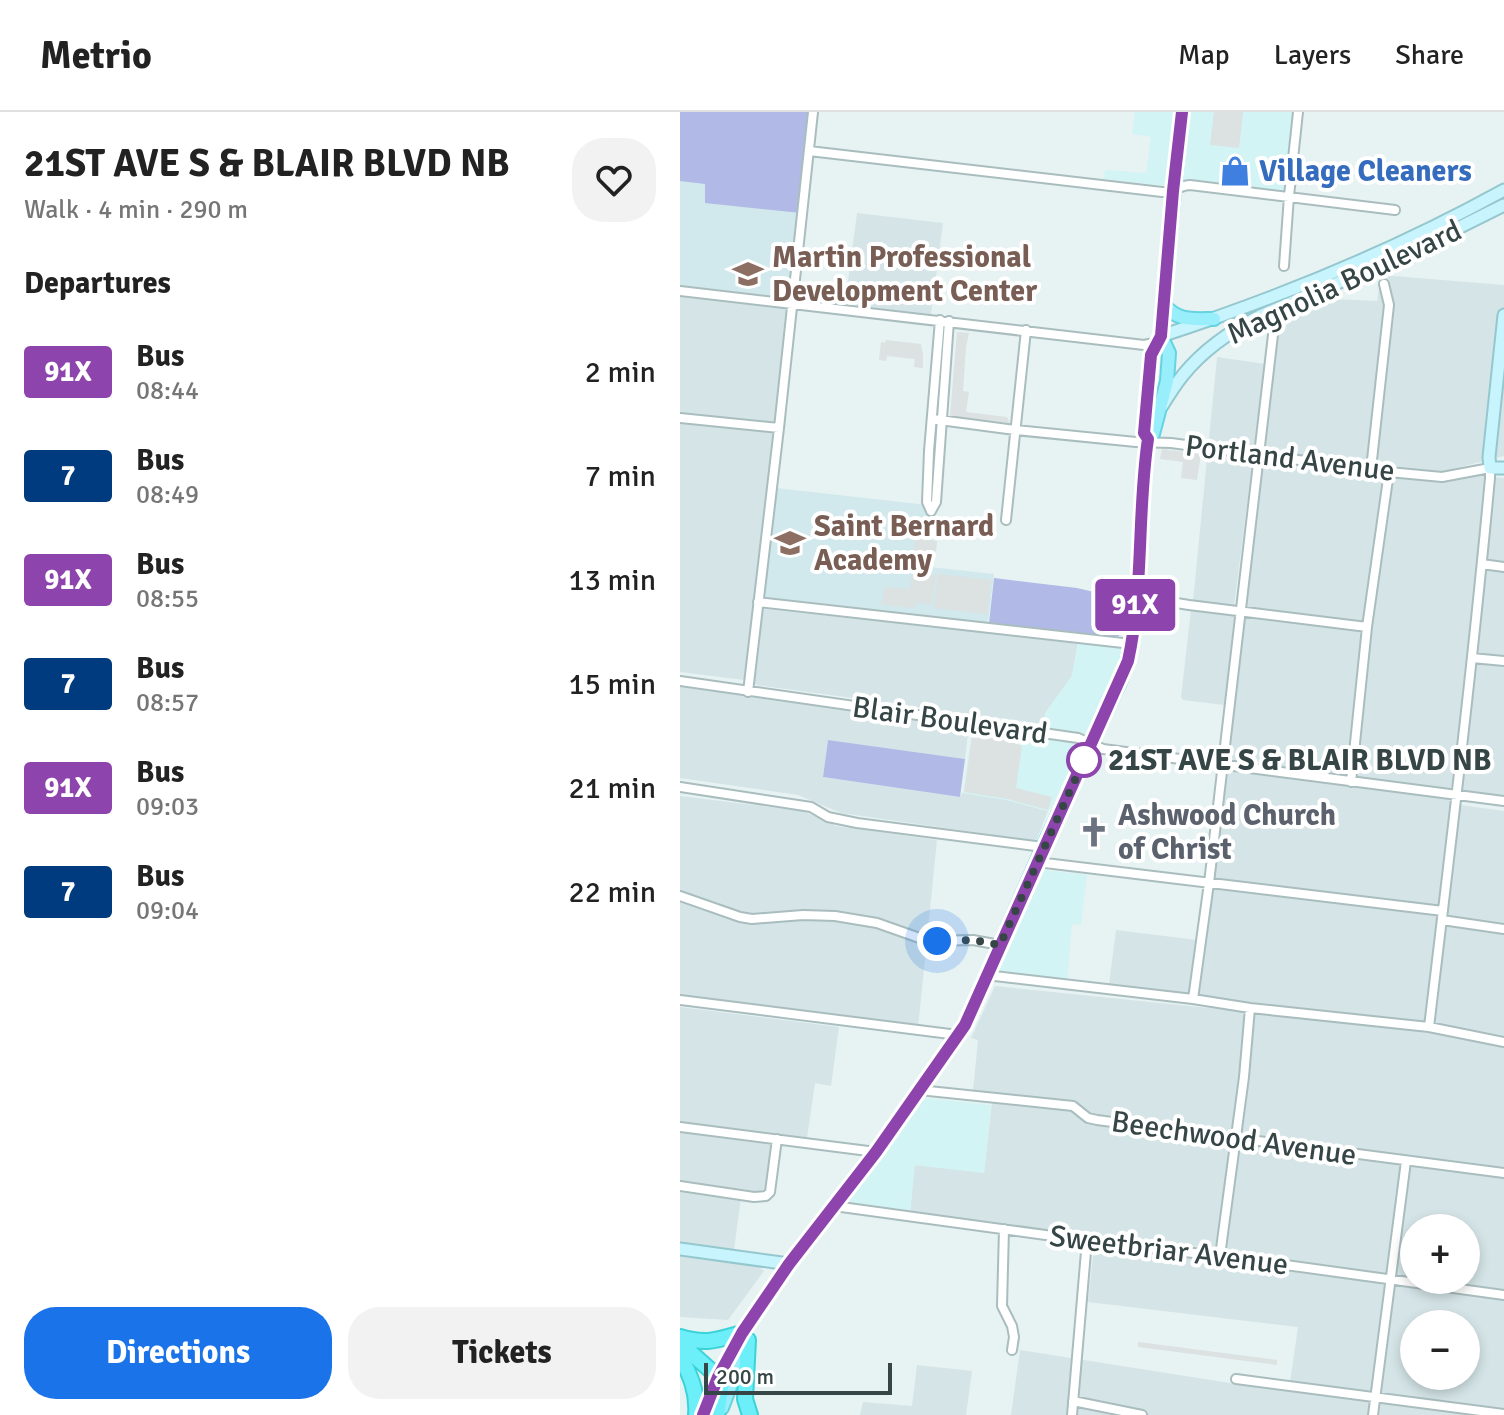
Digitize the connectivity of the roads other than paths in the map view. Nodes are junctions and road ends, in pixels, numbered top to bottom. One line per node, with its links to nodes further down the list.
1 (813, 112): 4 (street)
2 (1182, 112): 6 (main road)
3 (1298, 112): 7 (street)
4 (809, 151): 6 (street); 13 (street)
5 (1504, 190): 8 (main road, Magnolia Boulevard)
6 (1173, 191): 7 (street); 14 (main road)
7 (1289, 196): 9 (street); 10 (street)
8 (1500, 207): 15 (main road, Magnolia Boulevard); 17 (main road, Magnolia Boulevard)
9 (1395, 210)
10 (1284, 266)
11 (1384, 284): 30 (street)
12 (680, 291): 13 (street)
13 (792, 304): 18 (street); 24 (street)
14 (1163, 304): 17 (main road); 20 (main road)
15 (1276, 309): 21 (main road, Magnolia Boulevard); 27 (street)
16 (1504, 315): 28 (main road)
17 (1214, 319): 20 (main road, Magnolia Boulevard)
18 (945, 321): 19 (street); 23 (street)
19 (1026, 330): 20 (street); 25 (street)
20 (1161, 336): 21 (main road); 26 (main road)
21 (1161, 407): 26 (main road)
22 (680, 418): 24 (street)
23 (936, 419): 23 (street); 25 (street, Portland Avenue)
24 (779, 428): 36 (street)
25 (1015, 430): 26 (street, Portland Avenue); 32 (street)
26 (1148, 441): 27 (street, Portland Avenue); 35 (main road)
27 (1259, 454): 30 (street, Portland Avenue); 37 (street)
28 (1490, 468): 29 (main road, Portland Avenue); 31 (street, Portland Avenue); 33 (street)
29 (1504, 468)
30 (1371, 469): 31 (street, Portland Avenue)
31 (1389, 472): 38 (street)
32 (1006, 520)
33 (1482, 564): 34 (street); 40 (street)
34 (1504, 567)
35 (1136, 595): 37 (street); 39 (main road)
36 (758, 602): 39 (street); 43 (street)
37 (1241, 611): 38 (street); 45 (street)
38 (1367, 627): 46 (street)
39 (1132, 644): 44 (main road)
40 (1472, 658): 41 (street); 48 (street)
41 (1504, 661)
42 (680, 681): 43 (street, Blair Boulevard)
43 (748, 692): 44 (street, Blair Boulevard)
44 (1091, 744): 45 (street, Blair Boulevard); 50 (main road)
45 (1223, 766): 46 (street, Blair Boulevard); 52 (street)
46 (1351, 782): 48 (street, Blair Boulevard)
47 (680, 787): 50 (street)
48 (1457, 796): 49 (street, Blair Boulevard); 54 (street)
49 (1504, 801)
50 (1043, 847): 51 (main road)
51 (1037, 862): 52 (street); 56 (main road)
52 (1209, 883): 54 (street); 58 (street)
53 (680, 896): 56 (street)
54 (1442, 916): 55 (street); 61 (street)
55 (1504, 929)
56 (1000, 945): 57 (main road)
57 (986, 975): 58 (street); 62 (main road)
58 (1193, 999): 60 (street)
59 (680, 1000): 62 (street)
60 (1250, 1008): 61 (street); 66 (street)
61 (1429, 1027): 63 (street)
62 (958, 1035): 64 (main road)
63 (1504, 1042)
64 (919, 1090): 66 (street, Beechwood Avenue); 68 (main road)
65 (680, 1127): 67 (street)
66 (1236, 1138): 69 (street, Beechwood Avenue); 76 (street)
67 (777, 1139): 68 (street); 71 (street)
68 (876, 1152): 72 (main road)
69 (1406, 1161): 70 (street, Beechwood Avenue); 78 (street)
70 (1504, 1173)
71 (680, 1186)
72 (834, 1206): 73 (street, Sweetbriar Avenue); 77 (main road)
73 (1004, 1229): 74 (street, Sweetbriar Avenue); 82 (street)
74 (1087, 1240): 76 (street, Sweetbriar Avenue); 87 (street)
75 (680, 1249): 77 (main road)
76 (1220, 1256): 78 (street, Sweetbriar Avenue)
77 (789, 1264): 80 (main road)
78 (1389, 1280): 79 (street, Sweetbriar Avenue); 86 (street)
79 (1504, 1295)
80 (745, 1336): 81 (highway); 84 (main road); 92 (main road); 93 (highway)
81 (680, 1340): 84 (highway)
82 (1012, 1350)
83 (680, 1355): 90 (highway)
84 (718, 1377): 91 (main road); 92 (highway)
85 (1236, 1379): 86 (street)
86 (1375, 1397): 88 (street); 96 (street)
87 (1073, 1401): 94 (street); 95 (street)
88 (1488, 1414): 89 (street)
89 (1504, 1414)
90 (696, 1415)
91 (703, 1415)
92 (718, 1415)
93 (750, 1415)
94 (1072, 1415)
95 (1142, 1415)
96 (1373, 1415)

